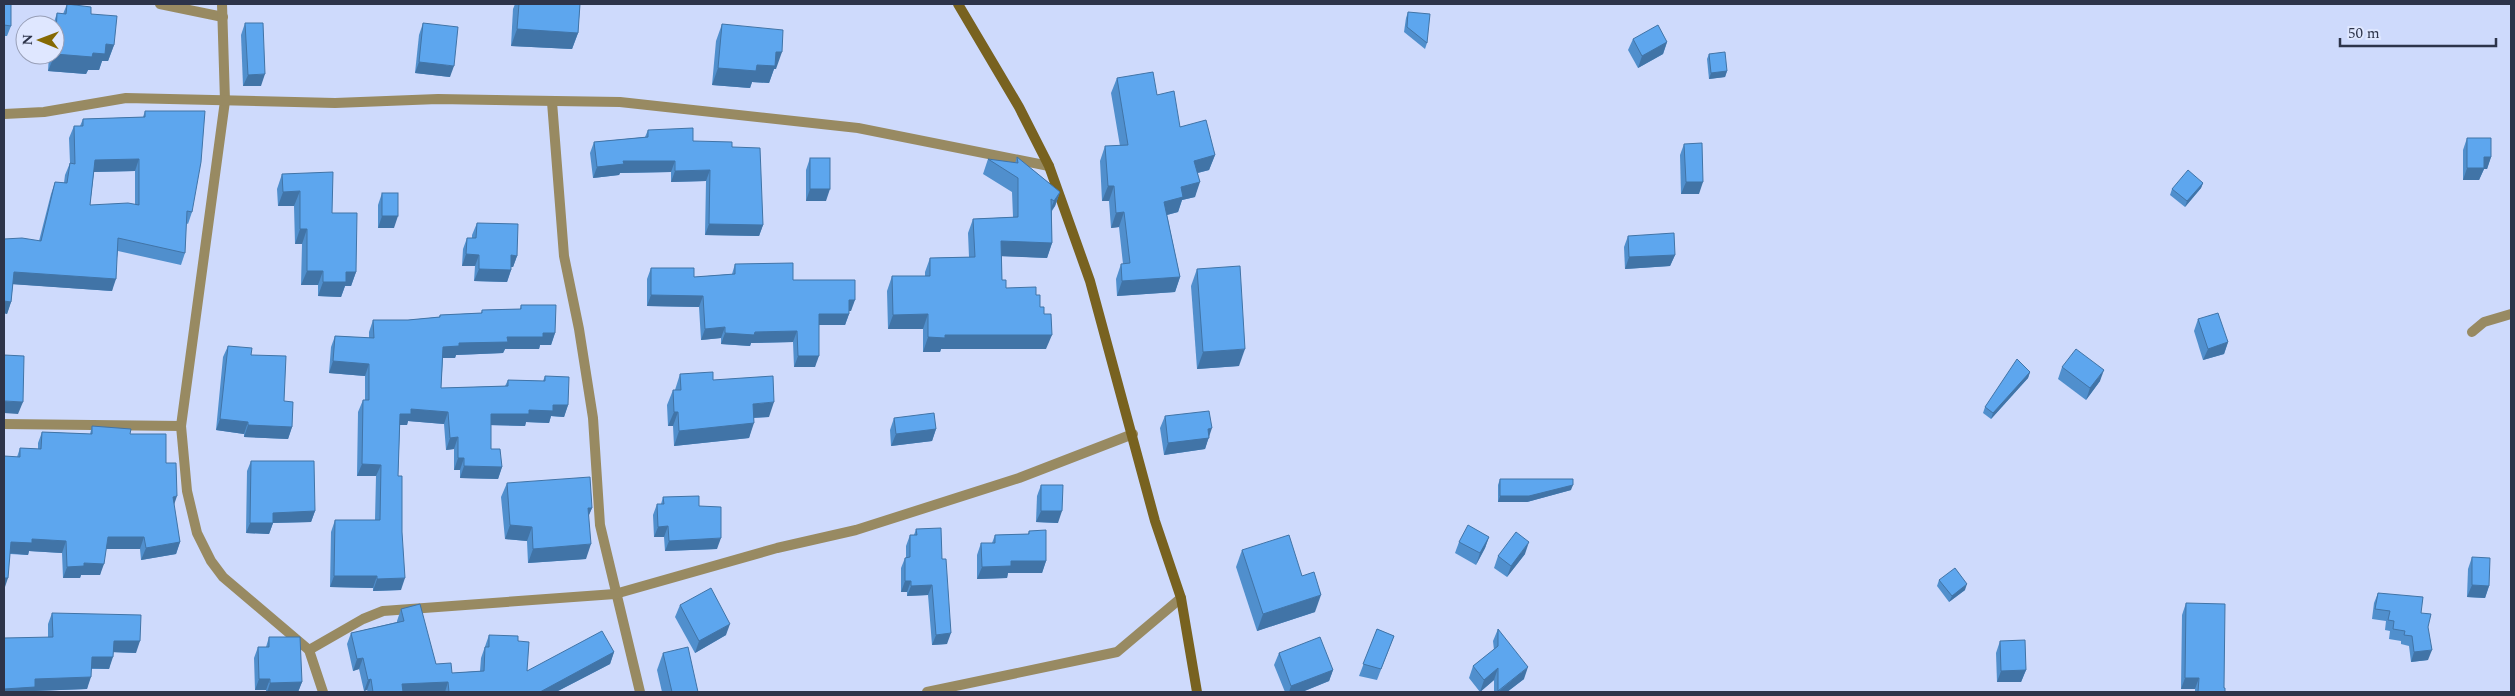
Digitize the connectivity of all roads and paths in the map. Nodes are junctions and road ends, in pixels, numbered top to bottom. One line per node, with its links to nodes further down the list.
1 (160, 4): 4 (street)
2 (222, 4): 4 (street)
3 (958, 4): 8 (street)
4 (224, 17): 5 (street)
5 (225, 101): 6 (street); 7 (street); 12 (street)
6 (552, 102): 8 (street); 14 (street)
7 (4, 114)
8 (1049, 166): 13 (street)
9 (2511, 314): 10 (street)
10 (2472, 332)
11 (4, 424): 12 (street)
12 (181, 426): 16 (street)
13 (1133, 434): 14 (street); 15 (street)
14 (615, 594): 16 (street); 18 (street)
15 (1181, 598): 19 (street); 20 (street)
16 (309, 650): 17 (street)
17 (323, 692)
18 (640, 692)
19 (927, 692)
20 (1197, 692)

